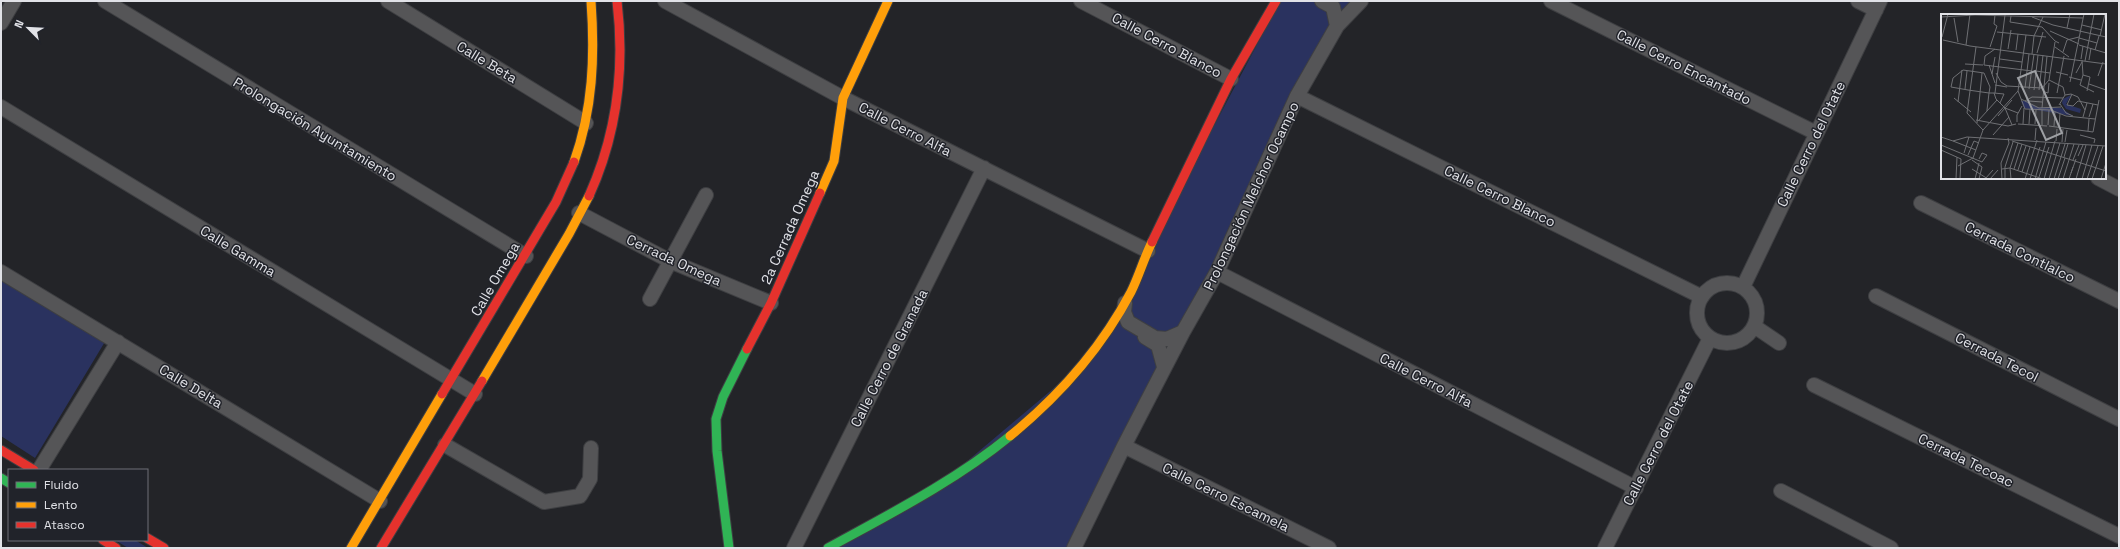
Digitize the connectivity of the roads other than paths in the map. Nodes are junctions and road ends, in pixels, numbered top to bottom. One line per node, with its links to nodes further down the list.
1 (14, 1): 15 (street)
2 (105, 1): 30 (street, Prolongación Ayuntamiento)
3 (388, 1): 21 (street, Calle Beta)
4 (591, 1): 21 (street, Calle Omega)
5 (617, 1): 28 (street)
6 (665, 1): 19 (street, Calle Cerro Alfa)
7 (888, 1): 19 (street, 2a Cerrada Omega)
8 (1081, 1): 17 (street, Calle Cerro Blanco)
9 (1276, 1): 17 (street)
10 (1322, 1): 16 (street)
11 (1361, 1): 16 (street, Prolongación Melchor Ocampo)
12 (1552, 1): 22 (street, Calle Cerro Encantado)
13 (1858, 1): 14 (street)
14 (1878, 5): 22 (street, Calle Cerro del Otate)
15 (1, 24)
16 (1337, 26): 18 (street, Prolongación Melchor Ocampo)
17 (1231, 79): 29 (street)
18 (1297, 96): 33 (street, Prolongación Melchor Ocampo); 35 (street, Calle Cerro Blanco)
19 (843, 98): 23 (street, Calle Cerro Alfa); 39 (street, 2a Cerrada Omega)
20 (1, 107): 48 (street, Calle Gamma)
21 (586, 123): 30 (street, Calle Omega)
22 (1816, 133): 34 (street, Calle Cerro del Otate)
23 (984, 168): 29 (street, Calle Cerro Alfa); 69 (street, Calle Cerro de Granada)
24 (2100, 179): 25 (street)
25 (2119, 189)
26 (706, 195): 31 (street)
27 (1921, 203): 38 (street, Cerrada Contlalco)
28 (579, 213): 31 (street, Cerrada Omega); 50 (street)
29 (1148, 252): 40 (street)
30 (526, 256): 48 (street, Calle Omega)
31 (670, 261): 37 (street); 39 (street, Cerrada Omega)
32 (1, 272): 45 (street, Calle Delta)
33 (1217, 272): 43 (street, Prolongación Melchor Ocampo); 58 (street, Calle Cerro Alfa)
34 (1743, 287): 35 (street); 41 (street)
35 (1702, 296): 44 (street)
36 (1876, 296): 51 (street, Cerrada Tecol)
37 (650, 299)
38 (2119, 301)
39 (771, 303): 68 (street, 2a Cerrada Omega)
40 (1125, 304): 42 (street); 43 (street)
41 (1754, 326): 44 (street); 46 (street)
42 (1110, 327): 47 (street); 70 (street)
43 (1183, 332): 47 (street, Prolongación Melchor Ocampo)
44 (1710, 338): 58 (street, Calle Cerro del Otate)
45 (118, 342): 57 (street); 60 (street, Calle Delta)
46 (1779, 343)
47 (1164, 367): 53 (street, Prolongación Melchor Ocampo)
48 (452, 380): 50 (street, Calle Gamma); 60 (street, Calle Omega)
49 (1814, 385): 61 (street, Cerrada Tecoac)
50 (475, 394): 52 (street)
51 (2119, 419)
52 (444, 445): 54 (street); 67 (street)
53 (1124, 446): 71 (street, Prolongación Melchor Ocampo); 72 (street, Calle Cerro Escamela)
54 (591, 448)
55 (1, 450): 56 (street)
56 (32, 469)
57 (40, 469)
58 (1636, 488): 73 (street, Calle Cerro del Otate)
59 (1780, 491): 74 (street)
60 (380, 501): 66 (street, Calle Omega)
61 (2119, 536)
62 (148, 539): 65 (street)
63 (105, 541): 64 (street)
64 (116, 548)
65 (164, 548)
66 (351, 548)
67 (381, 548)
68 (729, 548)
69 (794, 548)
70 (828, 548)
71 (1074, 548)
72 (1329, 548)
73 (1606, 548)
74 (1892, 548)

